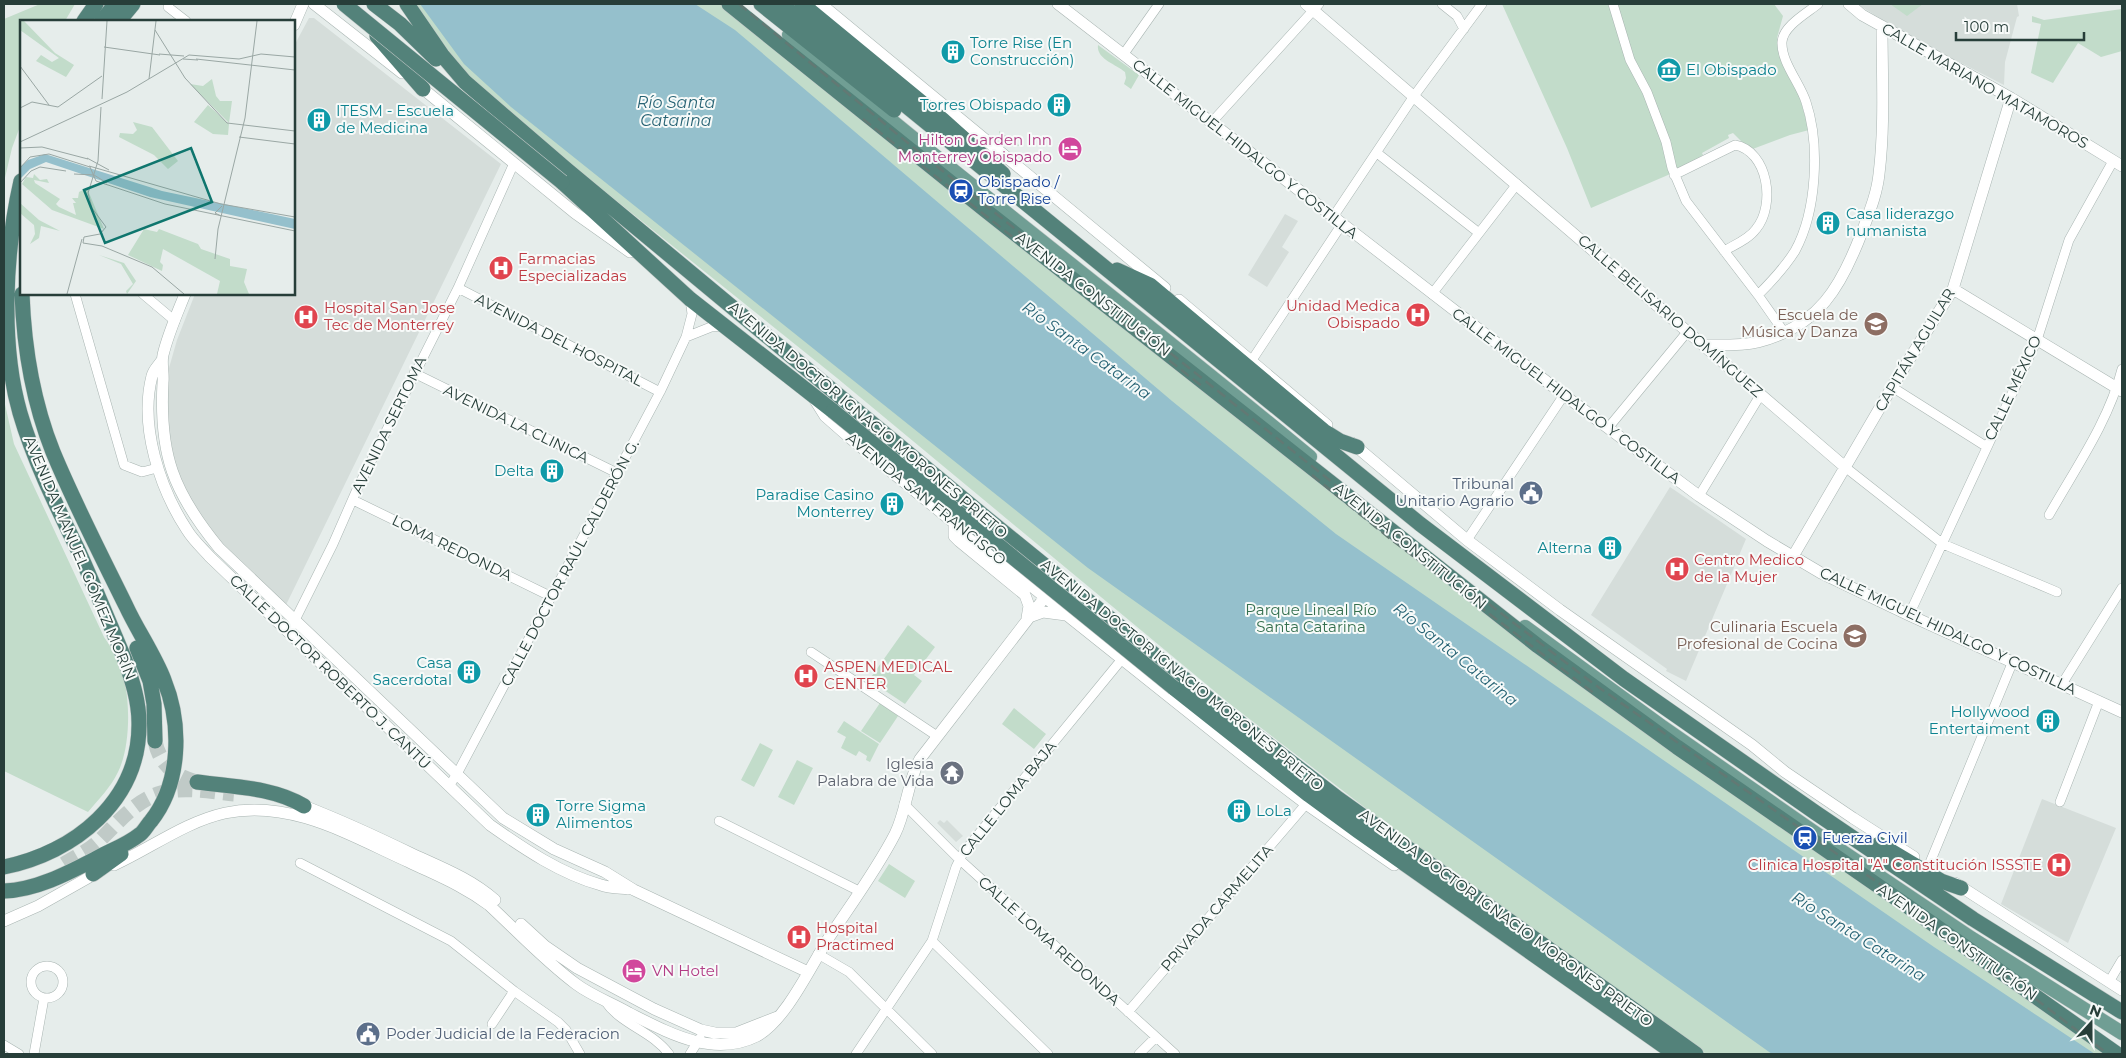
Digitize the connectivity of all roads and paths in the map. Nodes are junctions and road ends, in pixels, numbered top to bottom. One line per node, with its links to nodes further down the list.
1 (96, 4): 25 (highway)
2 (116, 4): 26 (highway)
3 (133, 4): 27 (highway)
4 (303, 4): 29 (street)
5 (314, 4): 30 (street)
6 (326, 4): 30 (street)
7 (344, 4): 44 (highway, bridge)
8 (374, 4): 35 (highway)
9 (407, 4): 35 (highway, AVENIDA DOCTOR IGNACIO MORONES PRIETO)
10 (729, 4): 172 (highway, AVENIDA CONSTITUCIÓN)
11 (752, 4): 143 (main road, AVENIDA CONSTITUCIÓN)
12 (762, 4): 45 (highway)
13 (781, 4): 45 (highway, AVENIDA CONSTITUCIÓN)
14 (802, 4): 49 (highway)
15 (821, 4): 72 (street)
16 (1058, 4): 34 (street, CALLE MIGUEL HIDALGO Y COSTILLA)
17 (1159, 4): 34 (street)
18 (1442, 4): 33 (street)
19 (1482, 4): 33 (street)
20 (1613, 4): 43 (street)
21 (1818, 4): 62 (street)
22 (1849, 4): 32 (street, CALLE MARIANO MATAMOROS)
23 (1313, 6): 37 (street, CALLE BELISARIO DOMÍNGUEZ); 39 (street)
24 (168, 7): 28 (street)
25 (85, 20)
26 (103, 20)
27 (120, 20)
28 (185, 20)
29 (295, 23)
30 (340, 23): 36 (street)
31 (366, 24): 36 (highway)
32 (1882, 26): 38 (street, CALLE MARIANO MATAMOROS); 67 (street)
33 (1464, 29): 37 (street)
34 (1124, 55): 39 (street, CALLE MIGUEL HIDALGO Y COSTILLA)
35 (465, 82): 53 (highway, AVENIDA DOCTOR IGNACIO MORONES PRIETO)
36 (423, 89): 41 (street)
37 (1414, 96): 40 (street); 46 (street, CALLE BELISARIO DOMÍNGUEZ)
38 (2011, 98): 42 (street, CALLE MARIANO MATAMOROS); 56 (street, CAPITÁN AGUILAR)
39 (1211, 123): 48 (street, CALLE MIGUEL HIDALGO Y COSTILLA)
40 (1377, 153): 48 (street); 50 (street)
41 (514, 163): 54 (street); 55 (street, AVENIDA SERTOMA)
42 (2118, 164): 69 (street, CALLE MÉXICO)
43 (1674, 175): 51 (street); 51 (street)
44 (562, 182): 53 (highway, AVENIDA DOCTOR IGNACIO MORONES PRIETO); 54 (highway, AVENIDA DOCTOR IGNACIO MORONES PRIETO)
45 (998, 182): 49 (highway, AVENIDA CONSTITUCIÓN)
46 (1516, 184): 50 (street); 66 (street, CALLE BELISARIO DOMÍNGUEZ)
47 (20, 186): 128 (highway, AVENIDA MANUEL GÓMEZ MORÍN)
48 (1337, 221): 57 (street, CALLE MIGUEL HIDALGO Y COSTILLA); 72 (street)
49 (1057, 230): 52 (highway, AVENIDA CONSTITUCIÓN)
50 (1479, 233): 57 (street)
51 (1724, 251): 62 (street)
52 (1106, 268): 82 (highway); 121 (highway, AVENIDA CONSTITUCIÓN)
53 (688, 270): 104 (highway, AVENIDA DOCTOR IGNACIO MORONES PRIETO)
54 (663, 274): 63 (highway, AVENIDA DOCTOR IGNACIO MORONES PRIETO)
55 (458, 288): 74 (street, AVENIDA SERTOMA); 77 (street, AVENIDA DEL HOSPITAL)
56 (1953, 289): 69 (street); 75 (street, CAPITÁN AGUILAR)
57 (1432, 294): 79 (street, CALLE MIGUEL HIDALGO Y COSTILLA)
58 (22, 295): 94 (highway, AVENIDA MANUEL GÓMEZ MORÍN)
59 (75, 295): 85 (street)
60 (144, 295): 64 (street)
61 (185, 295): 64 (street, CALLE DOCTOR ROBERTO J. CANTÚ)
62 (1758, 295): 67 (street)
63 (690, 299): 65 (highway, AVENIDA DOCTOR IGNACIO MORONES PRIETO); 68 (street, CALLE DOCTOR RAÚL CALDERÓN G.)
64 (175, 321): 71 (street, CALLE DOCTOR ROBERTO J. CANTÚ)
65 (722, 326): 68 (street); 80 (highway, AVENIDA DOCTOR IGNACIO MORONES PRIETO)
66 (1688, 331): 70 (street, CALLE BELISARIO DOMÍNGUEZ); 81 (street)
67 (1784, 332): 70 (street)
68 (686, 337): 77 (street, CALLE DOCTOR RAÚL CALDERÓN G.)
69 (2037, 340): 76 (street); 83 (street, CALLE MÉXICO)
70 (1705, 345): 78 (street, CALLE BELISARIO DOMÍNGUEZ)
71 (162, 360): 85 (street, CALLE DOCTOR ROBERTO J. CANTÚ); 102 (street, CALLE DOCTOR ROBERTO J. CANTÚ)
72 (1252, 360): 82 (street)
73 (2122, 369): 76 (street)
74 (414, 373): 86 (street, AVENIDA LA CLINICA); 88 (street, AVENIDA SERTOMA)
75 (1892, 387): 83 (street); 84 (street, CAPITÁN AGUILAR)
76 (2120, 389): 89 (street)
77 (660, 392): 86 (street, CALLE DOCTOR RAÚL CALDERÓN G.)
78 (1761, 394): 84 (street, CALLE BELISARIO DOMÍNGUEZ); 87 (street)
79 (1564, 395): 81 (street, CALLE MIGUEL HIDALGO Y COSTILLA); 91 (street)
80 (813, 396): 90 (street, AVENIDA SAN FRANCISCO); 130 (highway, AVENIDA DOCTOR IGNACIO MORONES PRIETO, bridge)
81 (1608, 428): 87 (street, CALLE MIGUEL HIDALGO Y COSTILLA)
82 (1357, 447): 91 (street)
83 (1986, 447): 92 (street, CALLE MÉXICO)
84 (1846, 467): 92 (street, CALLE BELISARIO DOMÍNGUEZ); 93 (street, CAPITÁN AGUILAR)
85 (157, 468): 103 (street, CALLE DOCTOR ROBERTO J. CANTÚ)
86 (619, 474): 97 (street, CALLE DOCTOR RAÚL CALDERÓN G.)
87 (1699, 496): 93 (street, CALLE MIGUEL HIDALGO Y COSTILLA)
88 (352, 500): 97 (street, LOMA REDONDA); 102 (street, AVENIDA SERTOMA)
89 (2049, 515)
90 (954, 522): 98 (street, AVENIDA SAN FRANCISCO); 101 (street)
91 (1467, 540): 127 (street)
92 (1942, 544): 96 (street, CALLE BELISARIO DOMÍNGUEZ); 99 (street, CALLE MÉXICO)
93 (1792, 558): 99 (street, CALLE MIGUEL HIDALGO Y COSTILLA)
94 (111, 576): 112 (highway); 123 (highway, AVENIDA MANUEL GÓMEZ MORÍN)
95 (2122, 588): 108 (street)
96 (2057, 592)
97 (552, 596): 113 (street, CALLE DOCTOR RAÚL CALDERÓN G.)
98 (1045, 597): 100 (street, AVENIDA DOCTOR IGNACIO MORONES PRIETO); 101 (street); 104 (highway)
99 (1909, 615): 107 (street, CALLE MIGUEL HIDALGO Y COSTILLA)
100 (1068, 616): 101 (street); 106 (street, AVENIDA DOCTOR IGNACIO MORONES PRIETO)
101 (1027, 618): 111 (street)
102 (295, 622): 103 (street, AVENIDA SERTOMA); 113 (street, CALLE DOCTOR ROBERTO J. CANTÚ)
103 (289, 632): 115 (street, CALLE DOCTOR ROBERTO J. CANTÚ)
104 (1140, 642): 171 (highway, AVENIDA DOCTOR IGNACIO MORONES PRIETO)
105 (811, 652): 111 (street)
106 (1122, 659): 119 (street, AVENIDA DOCTOR IGNACIO MORONES PRIETO); 124 (street, CALLE LOMA BAJA)
107 (2012, 661): 108 (street, CALLE MIGUEL HIDALGO Y COSTILLA); 127 (street)
108 (2062, 684): 109 (street, CALLE MIGUEL HIDALGO Y COSTILLA)
109 (2099, 701): 110 (street, CALLE MIGUEL HIDALGO Y COSTILLA); 117 (street)
110 (2122, 712)
111 (938, 736): 118 (street)
112 (155, 741)
113 (457, 774): 115 (street, CALLE DOCTOR RAÚL CALDERÓN G.); 133 (street, CALLE DOCTOR ROBERTO J. CANTÚ)
114 (197, 782): 120 (highway)
115 (449, 786): 133 (street, CALLE DOCTOR ROBERTO J. CANTÚ)
116 (234, 794): 120 (highway)
117 (2060, 802)
118 (904, 804): 124 (street, CALLE LOMA REDONDA); 135 (street)
119 (1306, 804): 130 (street, AVENIDA DOCTOR IGNACIO MORONES PRIETO); 150 (street, PRIVADA CARMELITA)
120 (304, 806): 141 (street)
121 (1816, 813): 132 (highway); 151 (highway, AVENIDA CONSTITUCIÓN)
122 (719, 821): 135 (street)
123 (140, 835): 129 (highway); 134 (highway, AVENIDA MANUEL GÓMEZ MORÍN)
124 (959, 859): 137 (street, CALLE LOMA BAJA); 150 (street, CALLE LOMA REDONDA)
125 (300, 863): 145 (street)
126 (64, 864): 131 (highway)
127 (1929, 865): 132 (street)
128 (4, 867)
129 (93, 874): 136 (street); 146 (street)
130 (1424, 878): 170 (highway, AVENIDA DOCTOR IGNACIO MORONES PRIETO)
131 (4, 881)
132 (1961, 888): 142 (street)
133 (634, 890): 140 (street, CALLE DOCTOR ROBERTO J. CANTÚ)
134 (4, 891)
135 (859, 891): 138 (street)
136 (4, 921)
137 (932, 941): 149 (street, CALLE LOMA BAJA); 167 (street)
138 (818, 954): 140 (street); 149 (street)
139 (2122, 960): 142 (street)
140 (808, 972): 152 (street)
141 (600, 981): 146 (street); 154 (street)
142 (2109, 982): 144 (street)
143 (2051, 989): 155 (main road, AVENIDA CONSTITUCIÓN); 158 (main road)
144 (2122, 990)
145 (514, 991): 153 (street); 162 (street)
146 (594, 995): 148 (street)
147 (44, 998): 161 (street)
148 (605, 1000): 157 (street); 163 (street)
149 (886, 1009): 165 (street, CALLE LOMA BAJA); 166 (street)
150 (1128, 1012): 156 (street, CALLE LOMA REDONDA)
151 (2122, 1012)
152 (778, 1016): 154 (street); 157 (street)
153 (492, 1024)
154 (704, 1031): 157 (street)
155 (2122, 1033)
156 (1156, 1037): 168 (street); 169 (street, CALLE LOMA REDONDA)
157 (697, 1043): 164 (street)
158 (2122, 1043)
159 (4, 1045): 160 (street)
160 (19, 1054)
161 (34, 1054)
162 (580, 1054)
163 (668, 1054)
164 (690, 1054)
165 (856, 1054)
166 (932, 1054)
167 (1048, 1054)
168 (1139, 1054)
169 (1175, 1054)
170 (1675, 1054)
171 (1696, 1054)
172 (2117, 1054)

